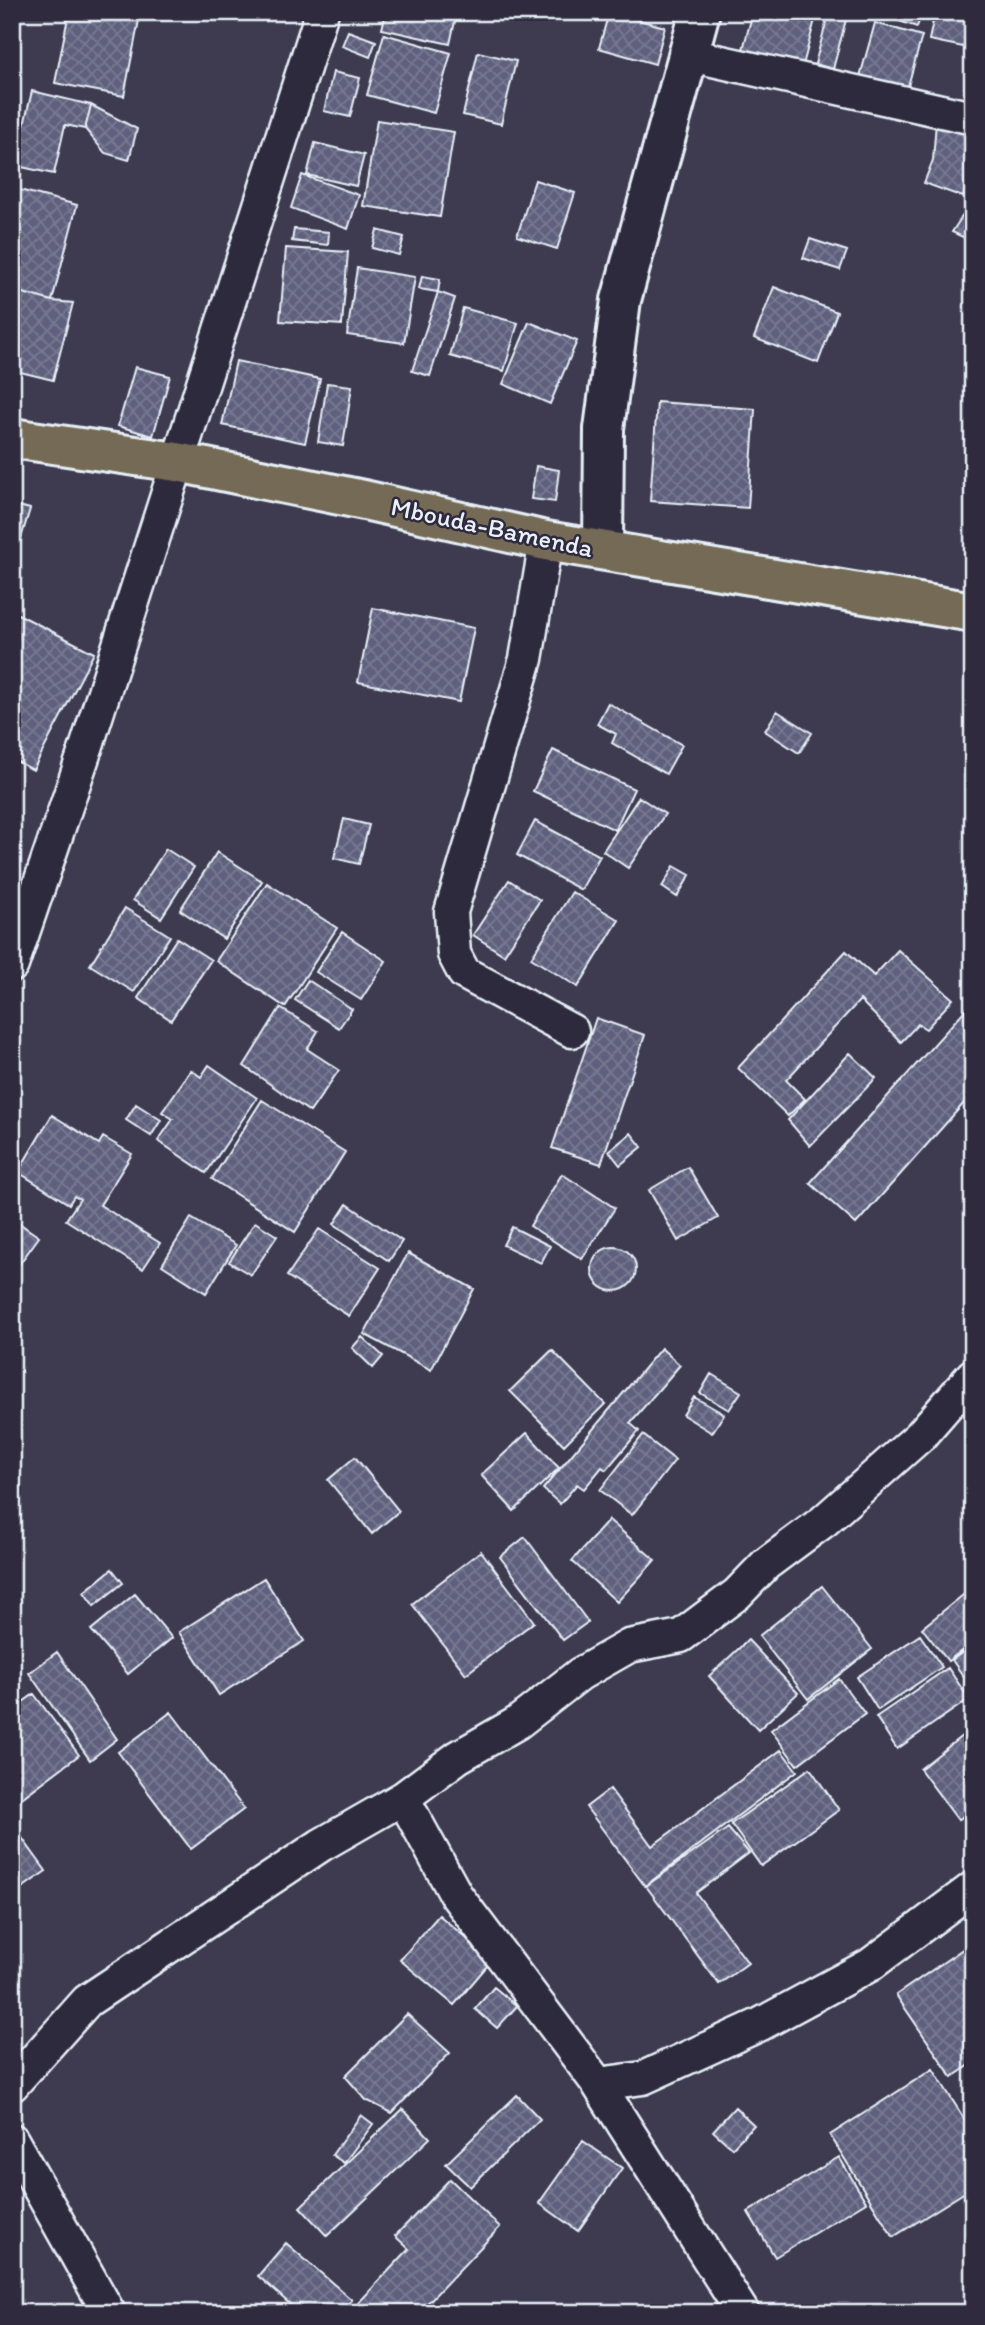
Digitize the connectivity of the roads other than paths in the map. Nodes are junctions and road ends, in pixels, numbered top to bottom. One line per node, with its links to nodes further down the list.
1 (322, 12): 6 (street)
2 (700, 12): 3 (street)
3 (690, 55): 4 (street); 8 (street)
4 (973, 118)
5 (12, 438): 6 (highway, Mbouda-Bamenda)
6 (177, 462): 7 (highway, Mbouda-Bamenda); 10 (street)
7 (546, 541): 8 (highway, Mbouda-Bamenda); 11 (street)
8 (603, 550): 9 (highway, Mbouda-Bamenda)
9 (973, 612)
10 (12, 965)
11 (572, 1031)
12 (973, 1375): 13 (street)
13 (403, 1798): 15 (street); 16 (street)
14 (973, 1888): 15 (street)
15 (598, 2084): 19 (street)
16 (12, 2085)
17 (12, 2140): 18 (street)
18 (109, 2313)
19 (743, 2313)

